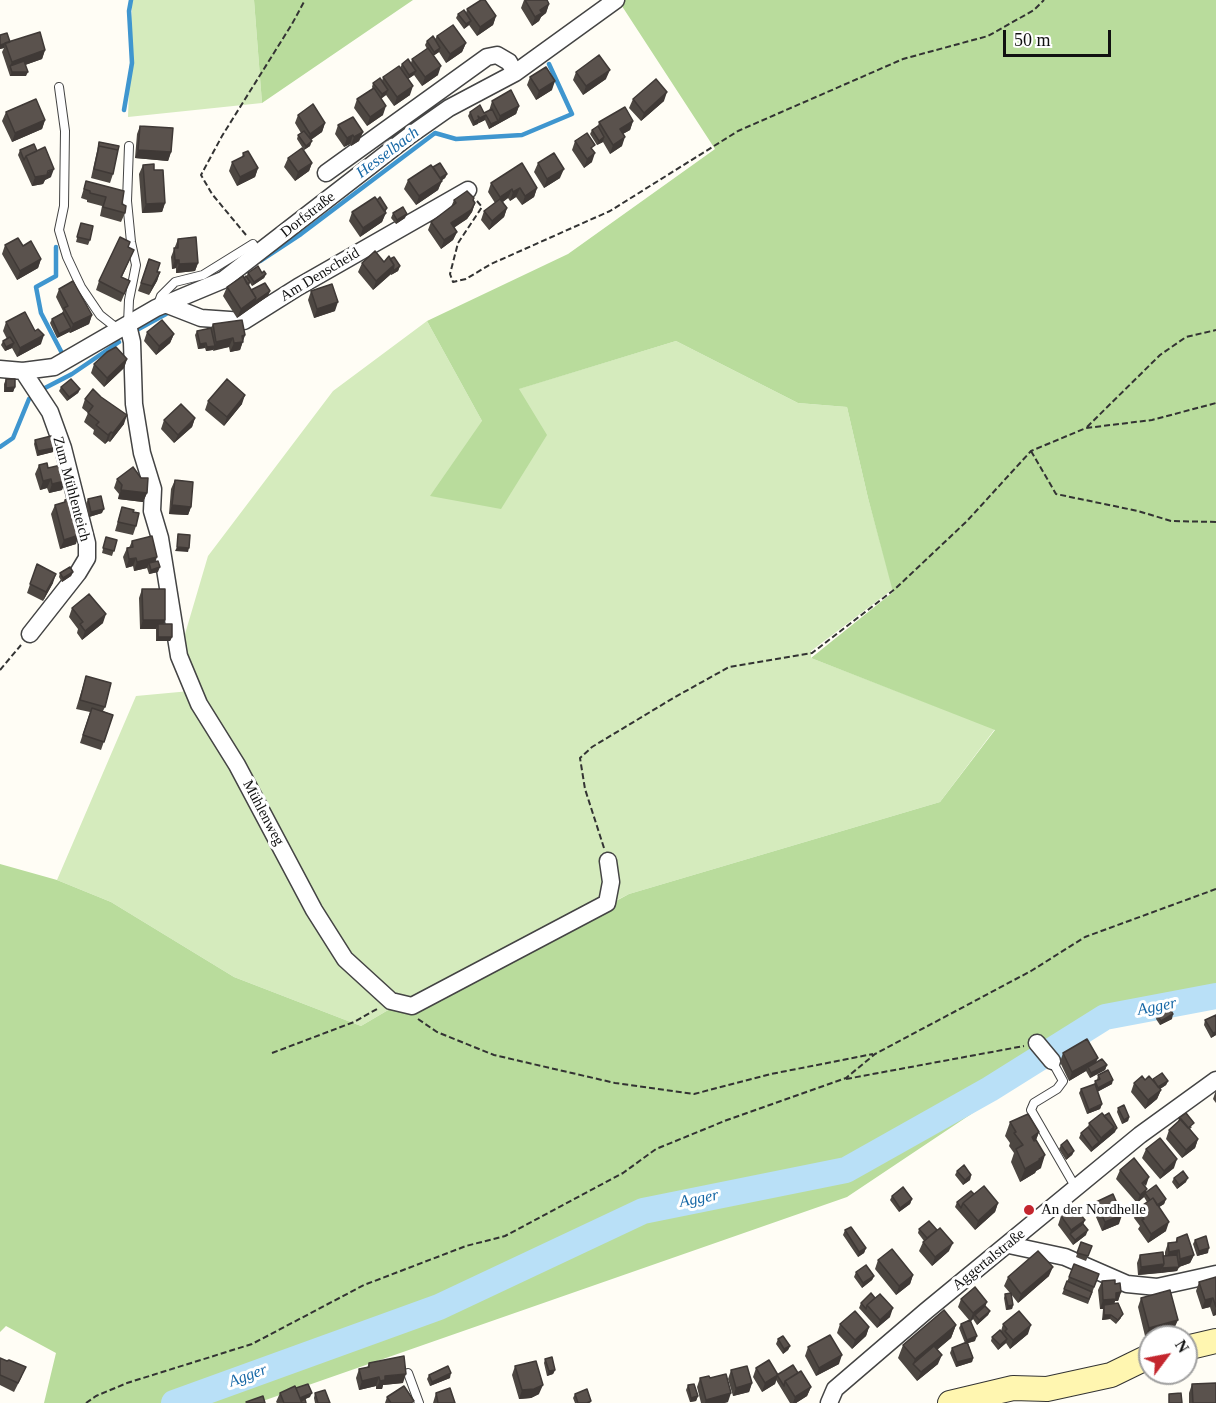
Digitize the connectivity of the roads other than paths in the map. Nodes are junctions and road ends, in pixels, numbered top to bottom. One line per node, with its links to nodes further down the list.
1 (616, 0): 2 (street, Dorfstraße)
2 (514, 73): 5 (street, Dorfstraße); 8 (street, Dorfstraße)
3 (59, 87): 9 (lane)
4 (129, 146): 9 (lane)
5 (326, 173)
6 (468, 190): 8 (street, Am Denscheid)
7 (253, 244): 8 (lane, Dorfstraße)
8 (160, 306): 9 (street, Dorfstraße)
9 (124, 328): 11 (street, Dorfstraße); 13 (street, Mühlenweg)
10 (0, 369): 11 (street, Dorfstraße)
11 (23, 370): 12 (street, Zum Mühlenteich)
12 (30, 634)
13 (608, 861)
14 (1037, 1043): 15 (street)
15 (1052, 1061): 17 (lane)
16 (1216, 1080): 17 (street, Aggertalstraße)
17 (1076, 1188): 18 (street, Aggertalstraße)
18 (1008, 1245): 19 (street); 25 (street, Aggertalstraße)
19 (1216, 1274)
20 (1216, 1341): 21 (main road)
21 (1198, 1345)
22 (1138, 1362): 26 (main road)
23 (408, 1373): 24 (lane)
24 (419, 1403)
25 (829, 1403)
26 (950, 1403)

